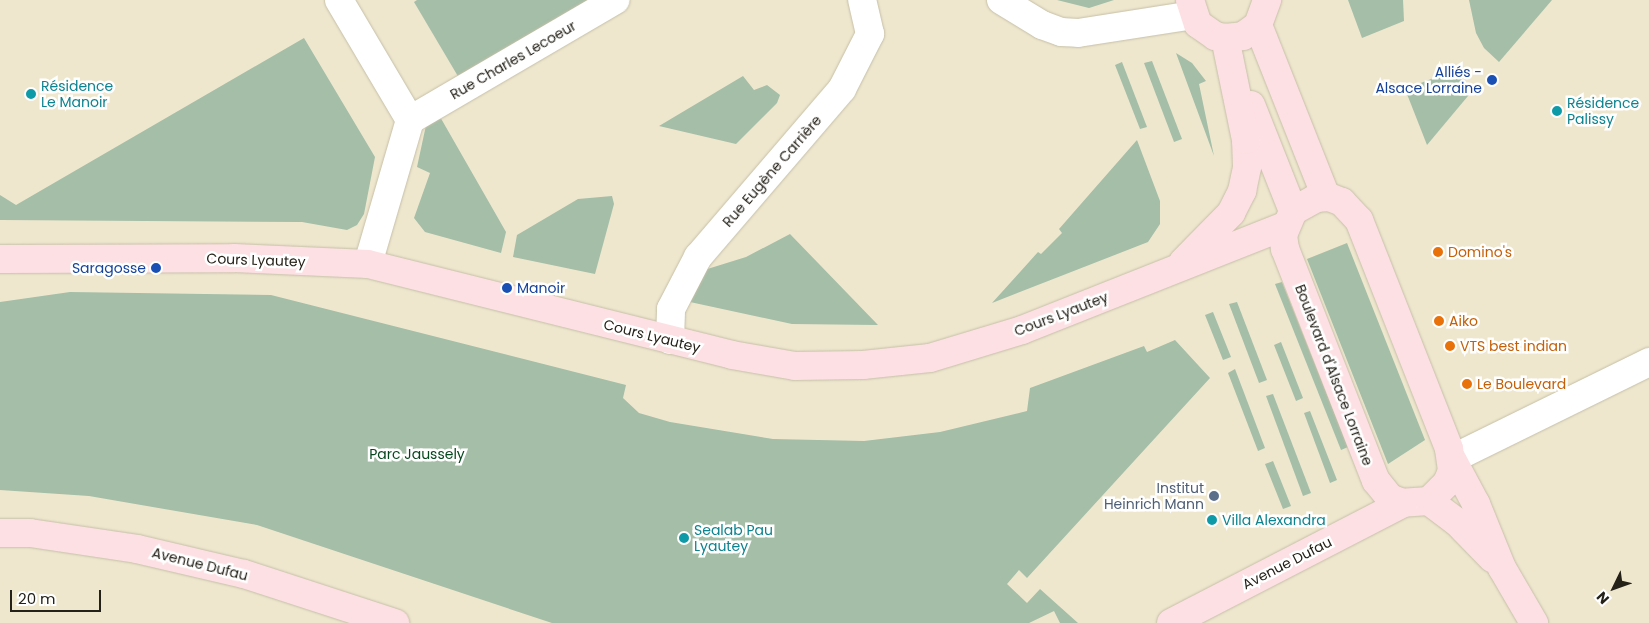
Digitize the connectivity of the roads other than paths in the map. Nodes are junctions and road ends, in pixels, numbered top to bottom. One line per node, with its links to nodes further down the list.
1 (339, 0): 8 (street)
2 (615, 0): 8 (street, Rue Charles Lecoeur)
3 (862, 0): 14 (street, Rue Eugène Carrière)
4 (1001, 0): 5 (street)
5 (1191, 7): 7 (main road)
6 (1263, 12): 7 (main road); 9 (main road)
7 (1225, 38): 10 (main road, Boulevard d'Alsace Lorraine); 13 (main road)
8 (410, 120): 12 (street)
9 (1326, 197): 10 (main road); 16 (main road)
10 (1289, 218): 13 (main road, Cours Lyautey); 17 (main road, Boulevard d'Alsace Lorraine)
11 (0, 259): 12 (main road, Cours Lyautey)
12 (368, 264): 14 (main road, Cours Lyautey)
13 (1177, 268): 14 (main road, Cours Lyautey)
14 (670, 340)
15 (1649, 362): 16 (street)
16 (1452, 458): 17 (main road); 19 (main road)
17 (1416, 502): 19 (main road, Boulevard d'Alsace Lorraine); 21 (main road, Avenue Dufau)
18 (0, 533): 20 (main road, Avenue Dufau)
19 (1502, 568): 22 (main road)
20 (395, 623)
21 (1171, 623)
22 (1534, 623)

